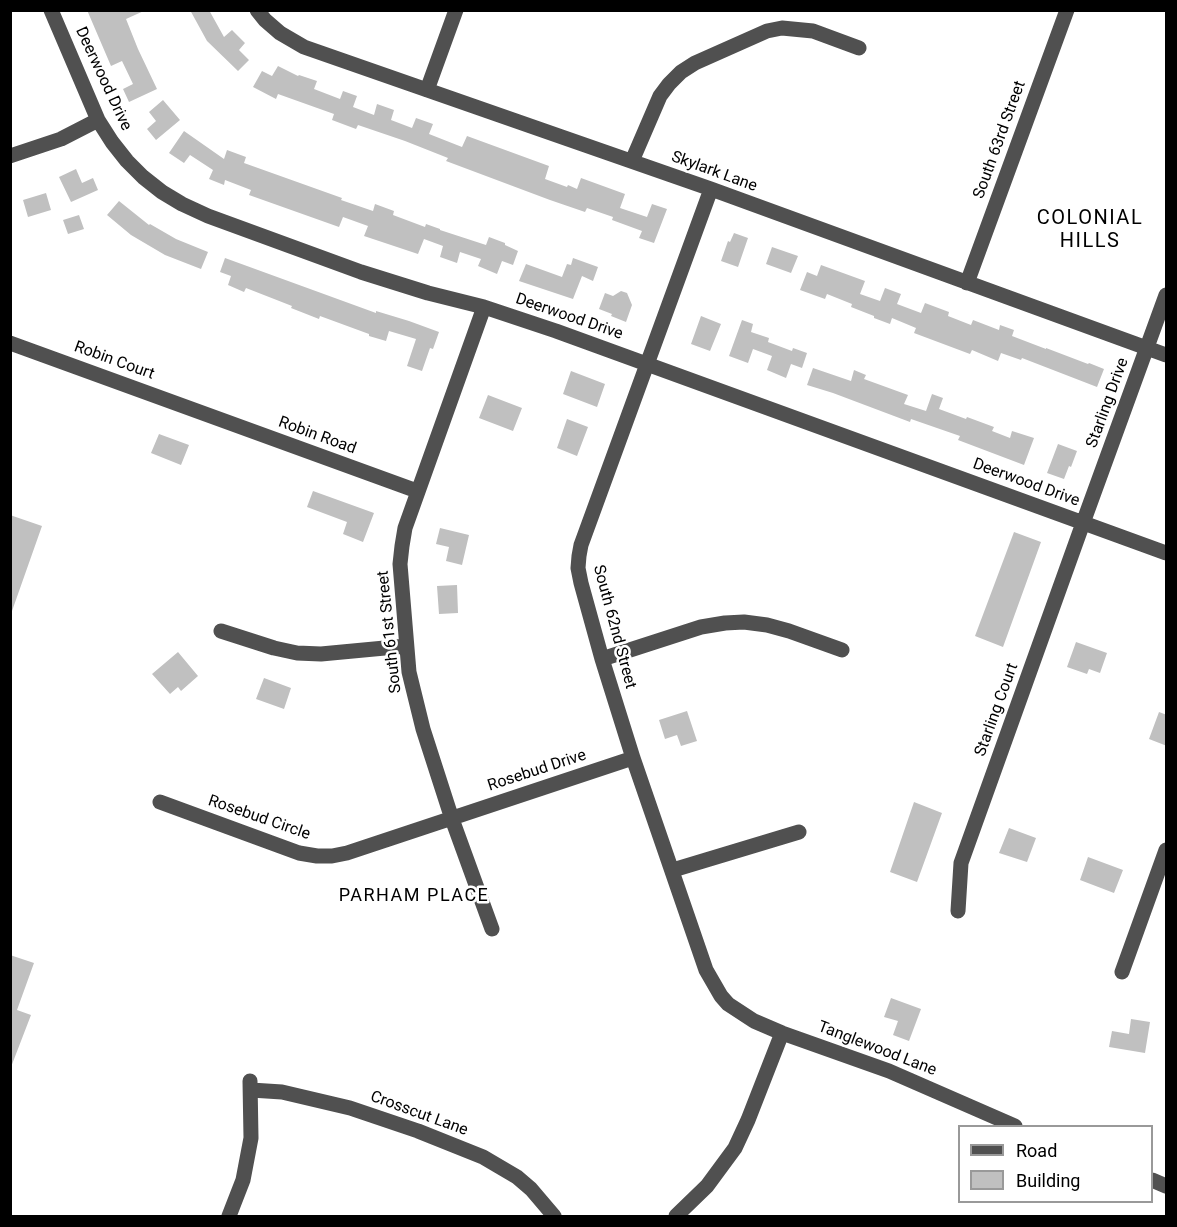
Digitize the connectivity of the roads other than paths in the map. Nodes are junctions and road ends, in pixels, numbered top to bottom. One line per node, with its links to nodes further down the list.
1 (51, 10): 7 (street, Deerwood Drive)
2 (257, 10): 6 (street, Skylark Lane)
3 (456, 10): 6 (street)
4 (1067, 10): 11 (street, South 63rd Street)
5 (859, 48): 9 (street)
6 (427, 90): 9 (street, Skylark Lane)
7 (98, 120): 8 (street); 13 (street, Deerwood Drive)
8 (10, 156)
9 (632, 161): 10 (street, Skylark Lane)
10 (711, 189): 11 (street, Skylark Lane); 17 (street, South 62nd Street)
11 (967, 283): 15 (street, Skylark Lane)
12 (1167, 295): 15 (street, Starling Drive)
13 (484, 307): 17 (street, Deerwood Drive); 19 (street, South 61st Street)
14 (10, 343): 18 (street, Robin Court)
15 (1147, 348): 16 (street, Skylark Lane); 20 (street, Starling Drive)
16 (1167, 356)
17 (647, 364): 20 (street, Deerwood Drive); 25 (street, South 62nd Street)
18 (205, 414): 19 (street, Robin Road)
19 (417, 491): 23 (street, South 61st Street)
20 (1083, 523): 21 (street, Deerwood Drive); 32 (street, Starling Court)
21 (1167, 553)
22 (221, 631): 23 (street)
23 (406, 646): 28 (street, South 61st Street)
24 (842, 650): 25 (street)
25 (602, 659): 26 (street, South 62nd Street)
26 (633, 758): 28 (street, Rosebud Drive); 31 (street, South 62nd Street)
27 (160, 802): 28 (street, Rosebud Circle)
28 (452, 819): 33 (street, South 61st Street)
29 (799, 832): 31 (street)
30 (1167, 850): 34 (street)
31 (673, 870): 35 (street, South 62nd Street)
32 (958, 911)
33 (492, 928)
34 (1122, 972)
35 (728, 1004): 36 (street, Tanglewood Lane)
36 (782, 1033): 37 (street, Tanglewood Lane); 42 (street)
37 (1013, 1125)
38 (1153, 1180): 39 (street)
39 (1167, 1186)
40 (229, 1216): 41 (street, Crosscut Lane)
41 (554, 1216)
42 (676, 1216)

